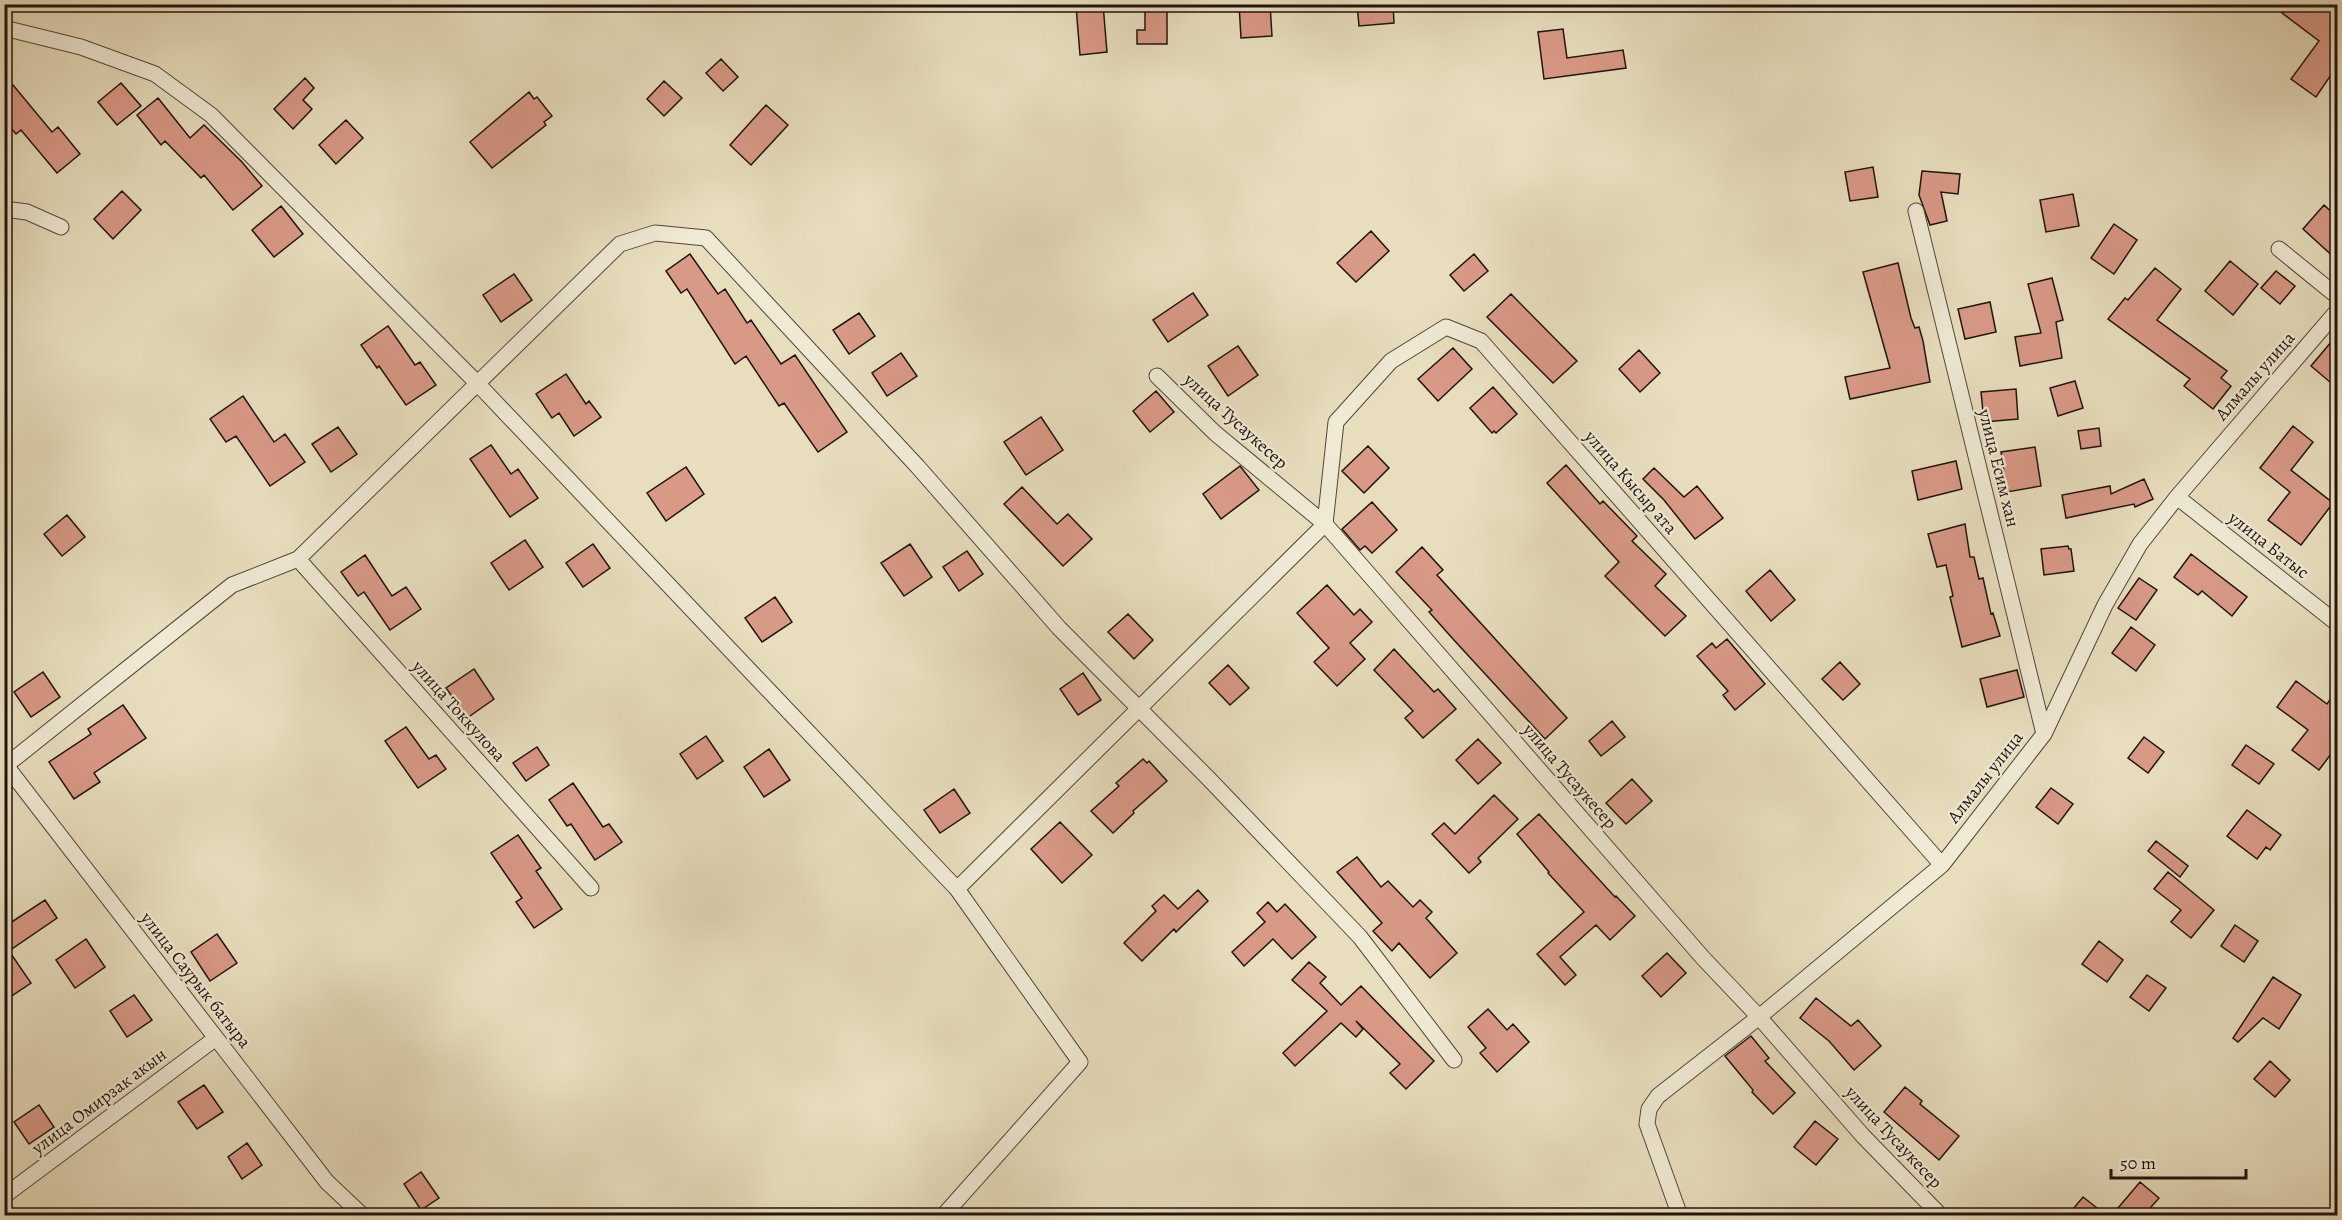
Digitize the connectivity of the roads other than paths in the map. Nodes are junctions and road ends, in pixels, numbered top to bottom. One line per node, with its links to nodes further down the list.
1 (4, 28): 9 (street)
2 (4, 209): 4 (street)
3 (1916, 211): 15 (street, улица Есим хан)
4 (61, 227)
5 (2279, 249): 6 (street)
6 (2337, 297)
7 (2337, 310): 10 (street, Алмалы улица)
8 (1157, 376): 11 (street, улица Тусаукесер)
9 (477, 383): 12 (street); 14 (street); 19 (street)
10 (2177, 497): 13 (street, улица Батыс); 15 (street, Алмалы улица)
11 (1325, 524): 14 (street); 17 (street, улица Кысыр ата); 20 (street, улица Тусаукесер)
12 (298, 559): 16 (street); 18 (street, улица Токкулова)
13 (2337, 624)
14 (1140, 709): 19 (street); 22 (street)
15 (2044, 734): 17 (street, Алмалы улица)
16 (5, 765): 21 (street, улица Саурык батыра)
17 (1941, 865): 20 (street, Алмалы улица)
18 (591, 888)
19 (957, 889): 25 (street)
20 (1759, 1017): 26 (street, Алмалы улица); 27 (street, улица Тусаукесер)
21 (216, 1038): 23 (street, улица Омирзак акын); 24 (street, улица Саурык батыра)
22 (1454, 1060)
23 (4, 1196)
24 (363, 1215)
25 (943, 1215)
26 (1680, 1215)
27 (1941, 1215)

